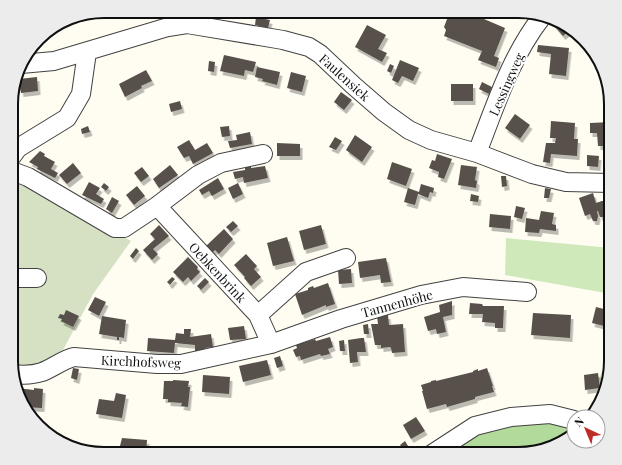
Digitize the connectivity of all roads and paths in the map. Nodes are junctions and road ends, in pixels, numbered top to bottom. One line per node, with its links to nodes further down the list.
1 (539, 21): 5 (street, Lessingweg)
2 (87, 52): 3 (street, Faulensiek); 4 (street); 5 (street, Faulensiek)
3 (28, 63)
4 (18, 148)
5 (477, 153): 8 (street, Faulensiek)
6 (263, 154): 9 (street)
7 (18, 173): 9 (street)
8 (604, 183)
9 (157, 206): 14 (street, Oebkenbrink)
10 (346, 258): 14 (street)
11 (18, 278): 12 (street)
12 (37, 278)
13 (527, 292): 15 (street, Tannenhöhe)
14 (258, 315): 15 (street, Oebkenbrink)
15 (271, 344): 16 (street, Kirchhofsweg)
16 (19, 375)
17 (566, 418): 18 (street)
18 (442, 447)

